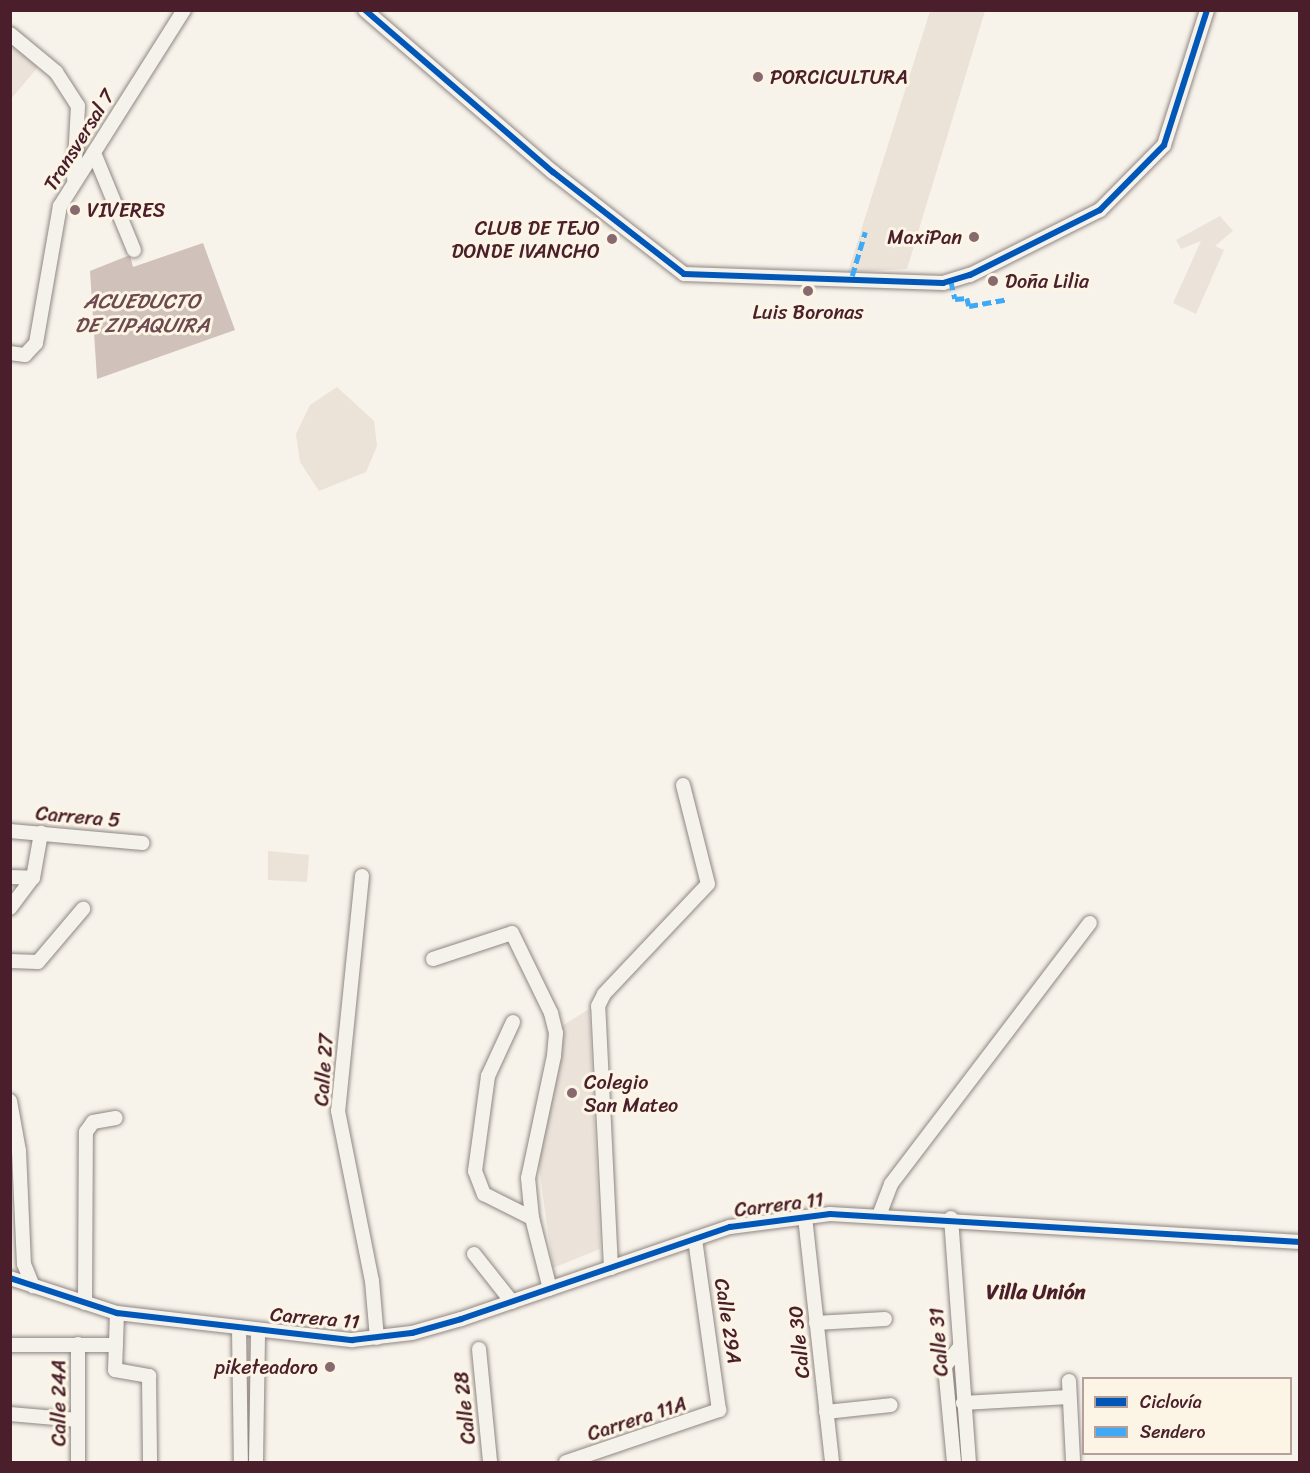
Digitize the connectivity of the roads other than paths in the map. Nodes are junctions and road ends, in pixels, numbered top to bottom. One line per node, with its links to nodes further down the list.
1 (184, 10): 5 (street, Transversal 7)
2 (365, 10): 3 (street)
3 (1208, 10)
4 (10, 34): 6 (street)
5 (94, 153): 6 (street, Transversal 7); 7 (street)
6 (74, 181): 8 (street, Transversal 7)
7 (134, 250)
8 (10, 353)
9 (683, 785): 32 (street)
10 (10, 831): 11 (street, Carrera 5)
11 (41, 833): 12 (street, Carrera 5); 15 (street)
12 (142, 843)
13 (362, 876): 43 (street, Calle 27)
14 (10, 877): 15 (street)
15 (33, 878): 16 (street)
16 (10, 908)
17 (83, 909): 20 (street)
18 (1090, 922): 25 (street)
19 (433, 959): 27 (street)
20 (10, 961)
21 (513, 1022): 27 (street)
22 (12, 1110): 24 (street)
23 (116, 1118): 37 (street)
24 (15, 1151): 34 (street)
25 (880, 1213): 26 (street, Carrera 11); 28 (street, Carrera 11)
26 (805, 1217): 29 (street, Carrera 11); 40 (street, Calle 30)
27 (532, 1218): 35 (street)
28 (951, 1218): 30 (street, Carrera 11); 47 (street, Calle 31)
29 (694, 1239): 32 (street, Carrera 11); 53 (street, Calle 29A)
30 (1299, 1242)
31 (474, 1254): 36 (street)
32 (611, 1268): 35 (street, Carrera 11)
33 (10, 1278): 34 (street, Carrera 11)
34 (33, 1286): 37 (street, Carrera 11)
35 (550, 1289): 36 (street, Carrera 11)
36 (512, 1302): 43 (street, Carrera 11)
37 (85, 1303): 38 (street, Carrera 11)
38 (117, 1313): 41 (street, Carrera 11); 45 (street)
39 (885, 1319): 40 (street)
40 (816, 1323): 54 (street, Calle 30)
41 (239, 1327): 42 (street, Carrera 11); 60 (street)
42 (258, 1330): 43 (street, Carrera 11); 61 (street)
43 (377, 1338)
44 (78, 1344): 45 (street); 46 (street); 56 (street, Calle 24A)
45 (116, 1345): 59 (street)
46 (10, 1346)
47 (959, 1348): 51 (street, Calle 31); 65 (street)
48 (479, 1349): 62 (street, Calle 28)
49 (1069, 1381): 50 (street)
50 (1069, 1397): 51 (street); 57 (street)
51 (963, 1403): 66 (street, Calle 31)
52 (891, 1405): 54 (street)
53 (719, 1410): 63 (street, Carrera 11A)
54 (826, 1412): 64 (street, Calle 30)
55 (10, 1414): 56 (street)
56 (78, 1420): 58 (street, Calle 24A)
57 (1073, 1461)
58 (78, 1462)
59 (150, 1462)
60 (241, 1462)
61 (256, 1462)
62 (490, 1462)
63 (566, 1462)
64 (832, 1462)
65 (954, 1462)
66 (969, 1462)

